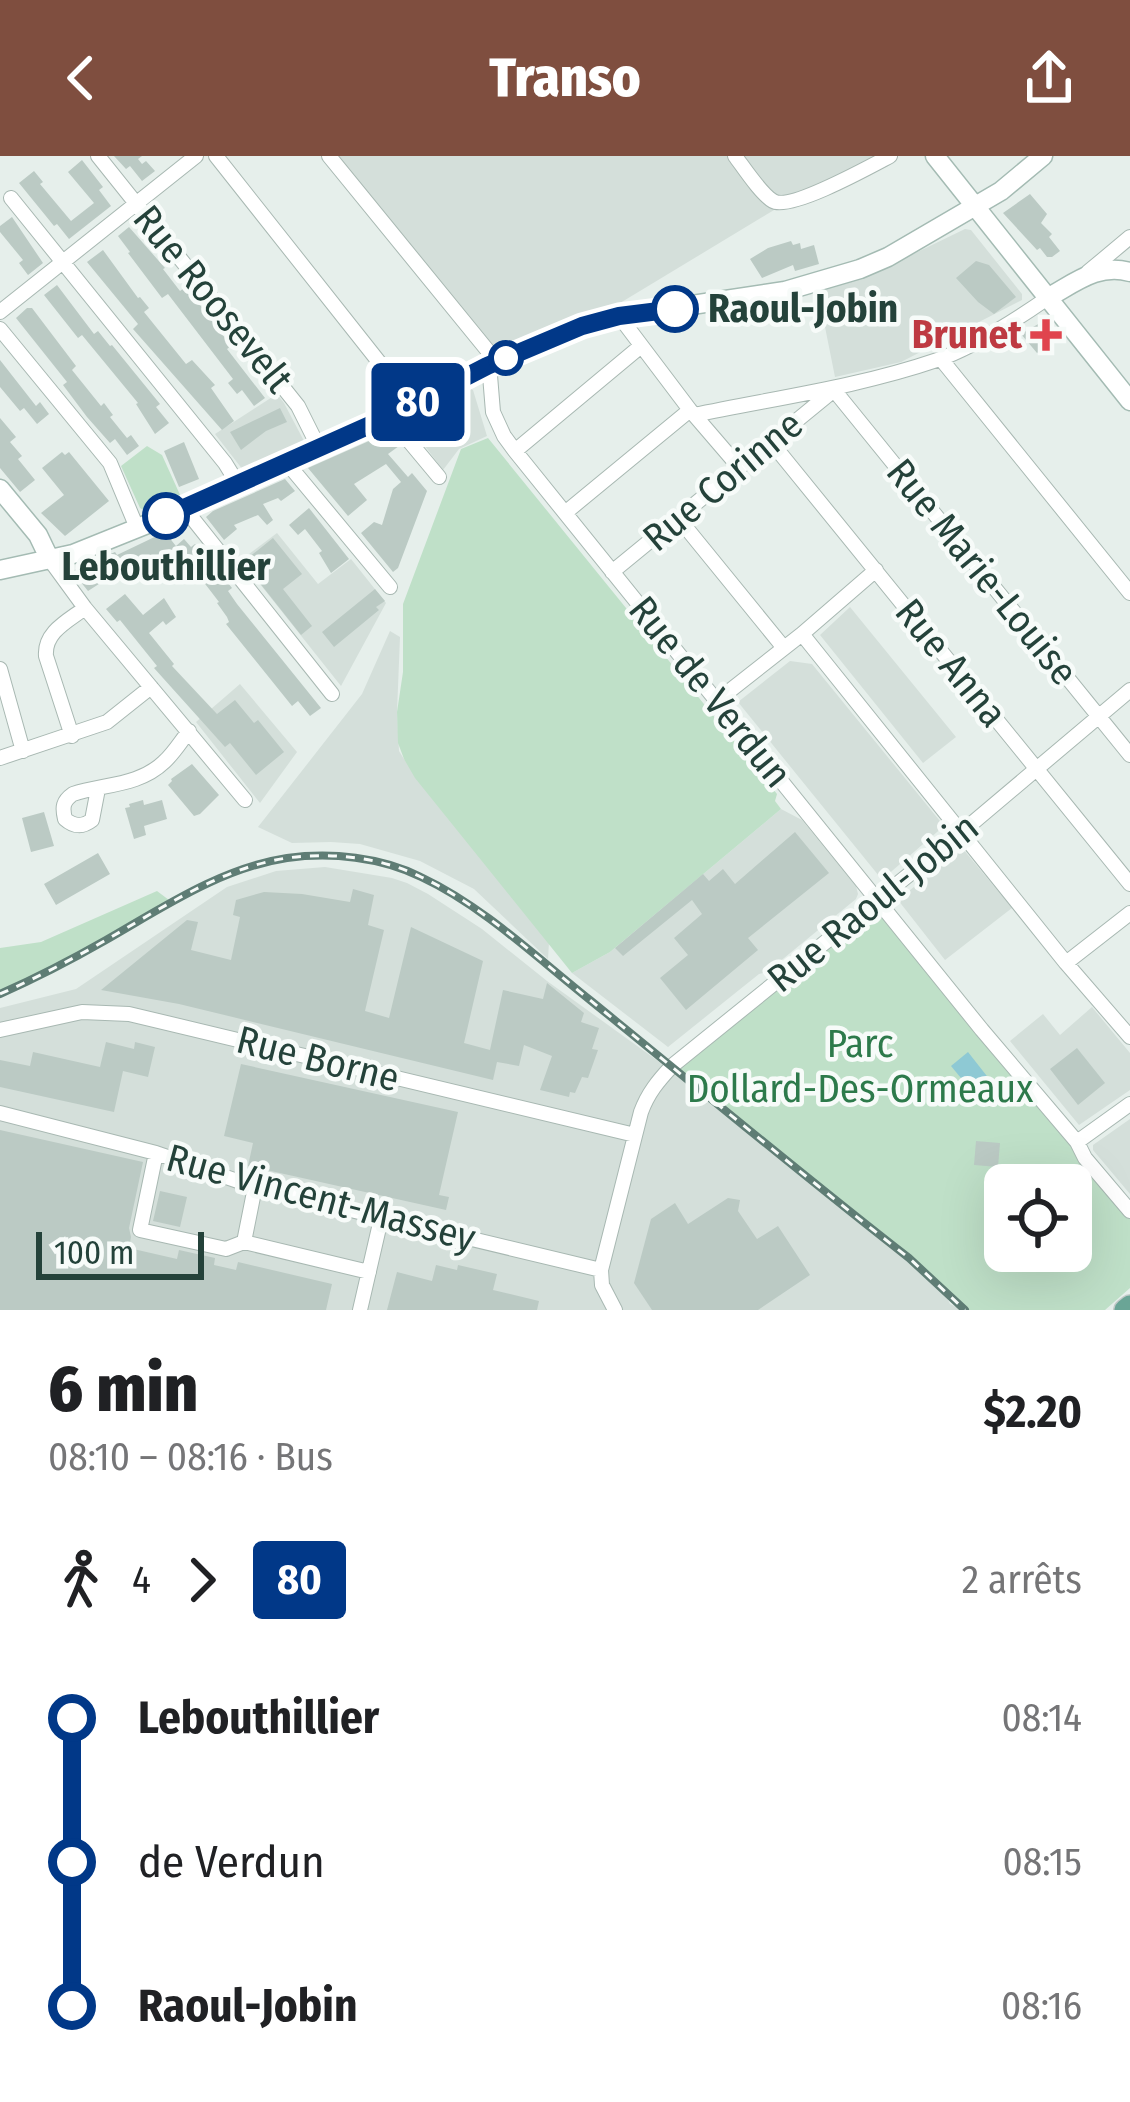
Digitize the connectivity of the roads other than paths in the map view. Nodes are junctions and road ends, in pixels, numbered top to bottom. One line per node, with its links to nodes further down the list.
1 (98, 156): 10 (street, Rue Roosevelt)
2 (196, 156): 10 (street)
3 (216, 156): 26 (street)
4 (329, 156): 22 (street, Rue de Verdun)
5 (734, 156): 6 (street)
6 (890, 156)
7 (935, 156): 11 (street)
8 (1043, 156): 11 (street)
9 (11, 198): 13 (street)
10 (136, 204): 13 (street); 28 (street, Rue Roosevelt)
11 (975, 207): 16 (street); 18 (street)
12 (1130, 237): 15 (street)
13 (64, 262): 17 (street); 33 (street)
14 (1130, 272): 15 (street)
15 (1078, 280): 16 (street)
16 (1049, 297): 21 (street); 24 (street)
17 (0, 312)
18 (619, 316): 20 (street); 22 (street)
19 (0, 329): 38 (street)
20 (641, 346): 25 (street); 29 (street)
21 (941, 359): 23 (street); 44 (street)
22 (487, 366): 26 (street); 29 (street, Rue de Verdun)
23 (834, 390): 25 (street); 27 (street, Rue Corinne); 53 (street, Rue Marie-Louise)
24 (1130, 401)
25 (692, 412): 31 (street); 36 (street)
26 (395, 413): 28 (street); 32 (street)
27 (771, 442): 31 (street, Rue Corinne); 41 (street, Rue Anna)
28 (320, 448): 30 (street)
29 (515, 451): 36 (street, Rue de Verdun)
30 (287, 463): 33 (street); 43 (street)
31 (740, 467): 37 (street, Rue Corinne)
32 (440, 476)
33 (238, 484): 35 (street)
34 (0, 489): 39 (street)
35 (185, 508): 38 (street); 51 (street)
36 (565, 513): 42 (street, Rue de Verdun)
37 (679, 519): 42 (street, Rue Corinne); 47 (street)
38 (136, 528): 39 (street)
39 (50, 560): 40 (street); 45 (street)
40 (0, 570)
41 (876, 570): 46 (street); 59 (street, Rue Anna)
42 (612, 572): 52 (street, Rue de Verdun)
43 (390, 587)
44 (1130, 593)
45 (85, 608): 49 (street); 55 (street)
46 (802, 634): 47 (street); 62 (street)
47 (784, 648): 52 (street)
48 (0, 669): 56 (street)
49 (151, 687): 54 (street); 55 (street)
50 (1130, 690): 53 (street, Rue Raoul-Jobin)
51 (332, 694)
52 (718, 700): 64 (street, Rue de Verdun)
53 (1098, 716): 57 (street, Rue Marie-Louise); 59 (street, Rue Raoul-Jobin)
54 (189, 731): 60 (street); 61 (street)
55 (72, 736): 56 (street)
56 (22, 752): 58 (street)
57 (1130, 755)
58 (0, 758)
59 (1036, 769): 62 (street, Rue Raoul-Jobin); 63 (street, Rue Anna)
60 (98, 789)
61 (245, 800)
62 (963, 831): 64 (street, Rue Raoul-Jobin); 66 (street)
63 (1130, 884)
64 (877, 898): 71 (street, Rue Raoul-Jobin); 72 (street, Rue de Verdun)
65 (1130, 913): 66 (street)
66 (1066, 963): 68 (street)
67 (0, 1030): 71 (street, Rue Borne)
68 (1130, 1037)
69 (1130, 1103): 72 (street)
70 (0, 1112): 73 (street, Rue Vincent-Massey)
71 (635, 1135): 78 (street, Rue Raoul-Jobin)
72 (1077, 1142): 75 (street, Rue de Verdun)
73 (157, 1153): 74 (street, Rue Vincent-Massey); 77 (street)
74 (255, 1187): 76 (street, Rue Vincent-Massey); 77 (street)
75 (1130, 1211)
76 (381, 1219): 78 (street, Rue Vincent-Massey); 79 (street)
77 (244, 1242): 79 (street)
78 (601, 1270): 81 (street)
79 (369, 1272): 80 (street)
80 (360, 1310)
81 (615, 1310)

